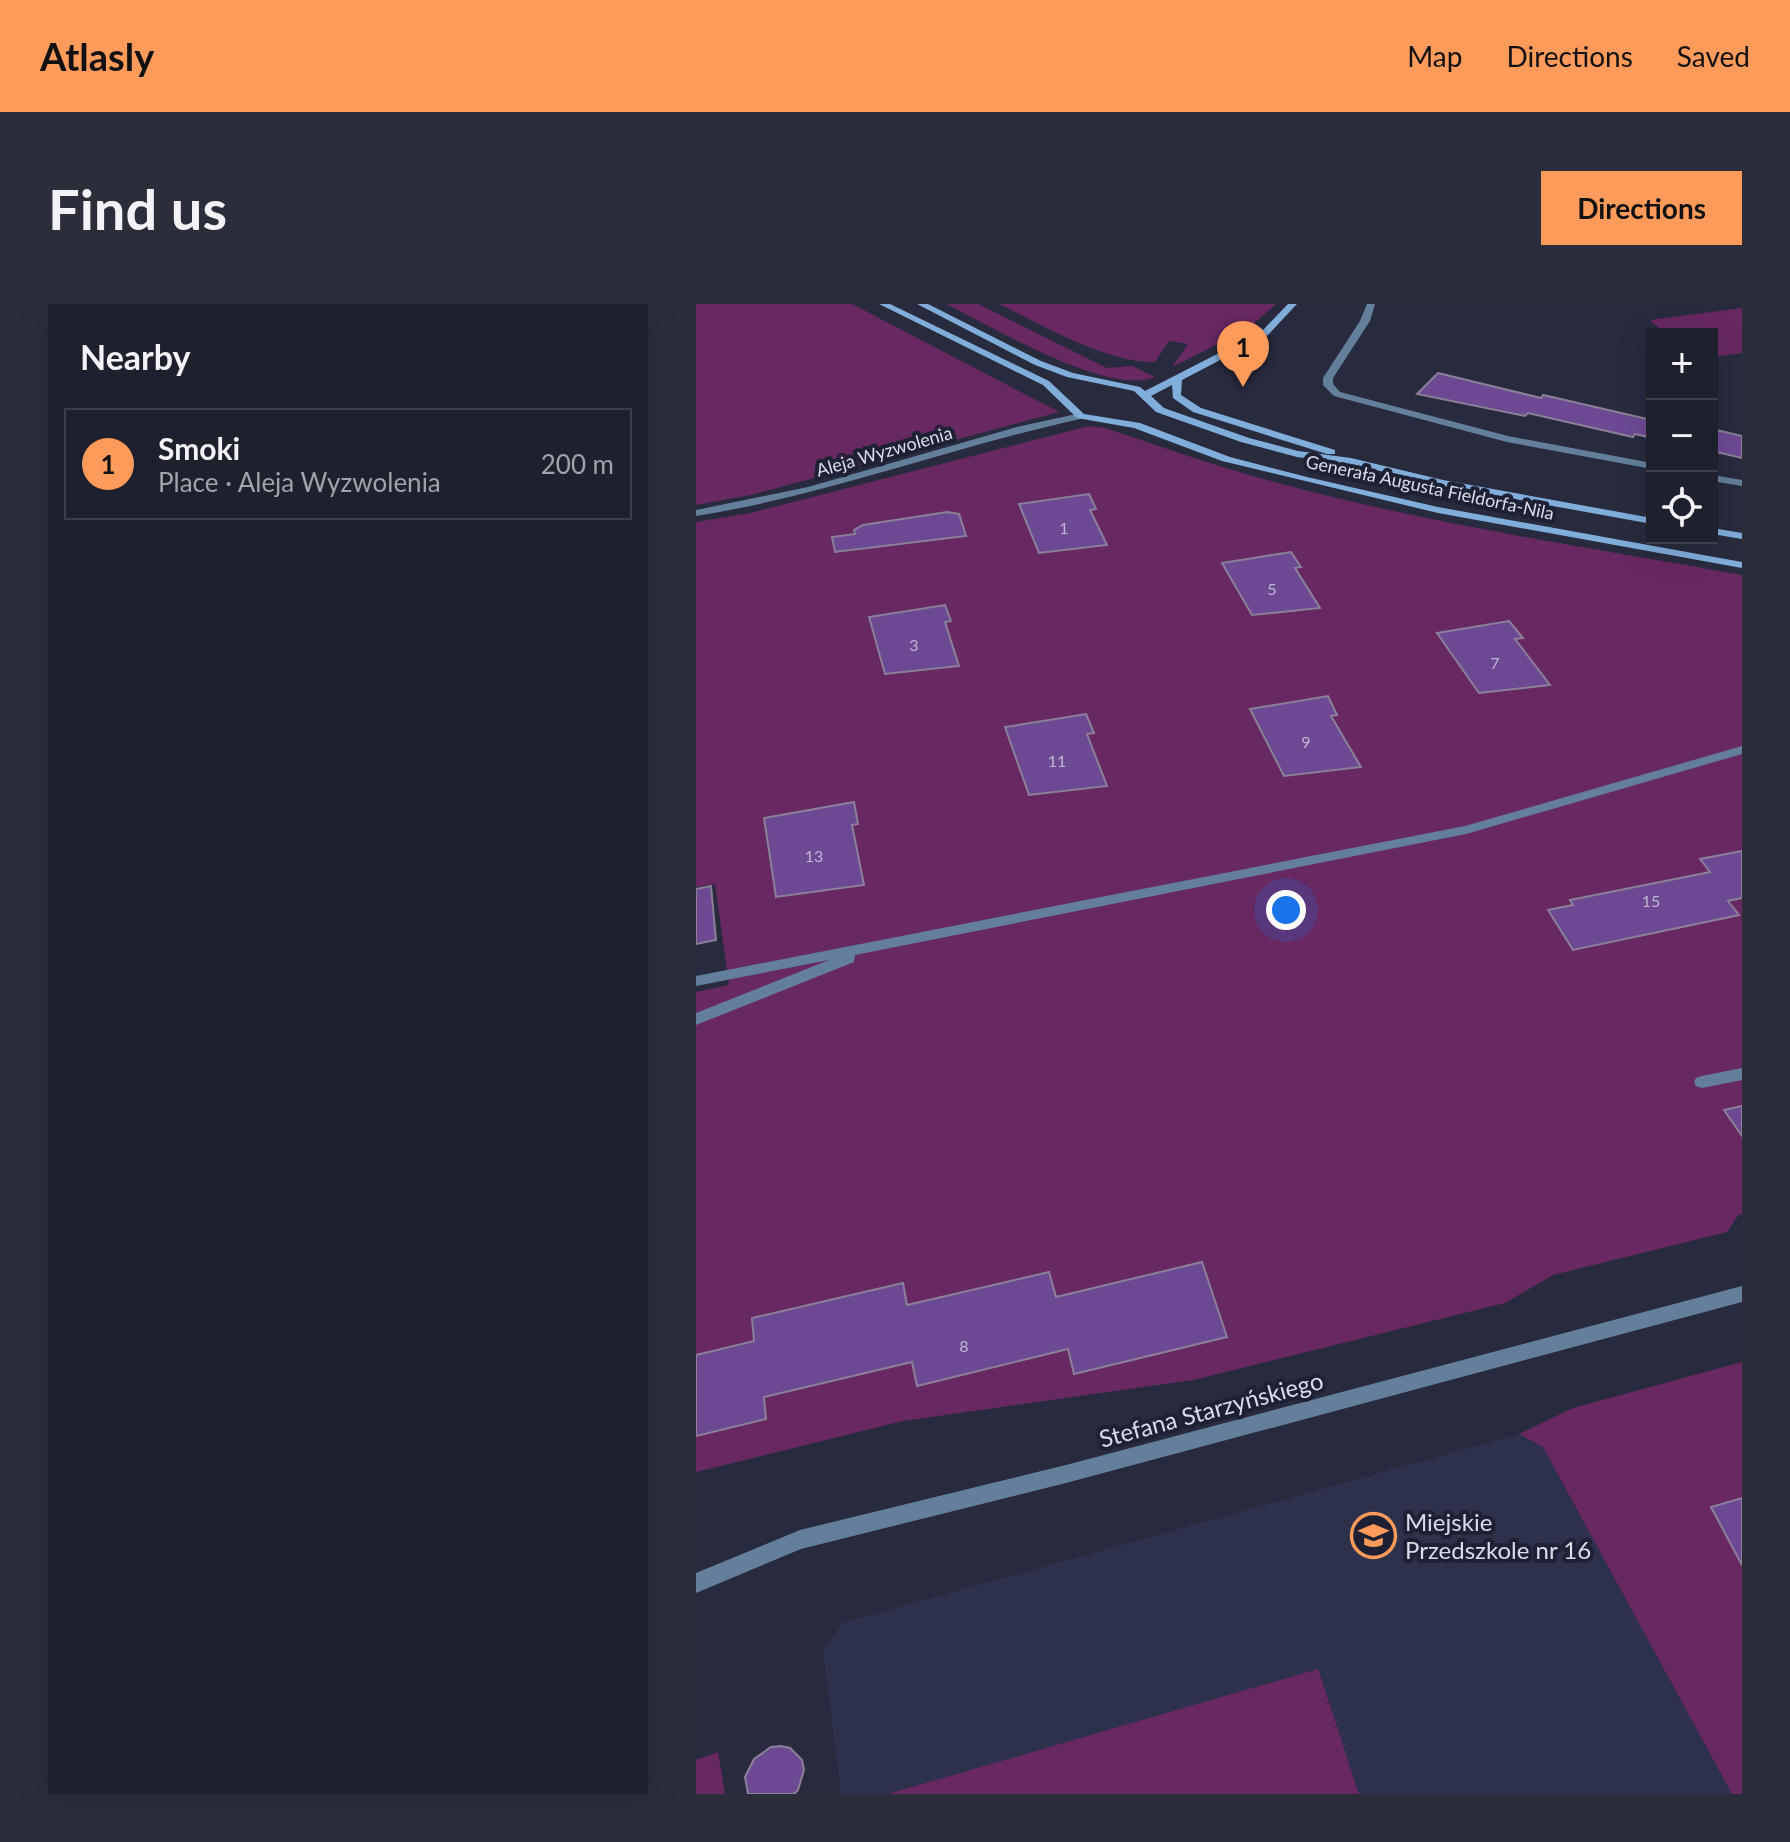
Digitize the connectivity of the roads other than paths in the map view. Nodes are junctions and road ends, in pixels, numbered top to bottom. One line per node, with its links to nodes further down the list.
1 (883, 304): 7 (main road)
2 (921, 304): 6 (main road, Generała Augusta Fieldorfa-Nila)
3 (1293, 304): 5 (main road)
4 (1371, 304): 10 (street)
5 (1177, 379): 6 (main road); 9 (main road)
6 (1145, 405): 8 (main road, Generała Augusta Fieldorfa-Nila); 9 (main road, Generała Augusta Fieldorfa-Nila)
7 (1081, 416): 8 (main road, Generała Augusta Fieldorfa-Nila); 13 (street, Aleja Wyzwolenia)
8 (1117, 421): 17 (main road, Generała Augusta Fieldorfa-Nila)
9 (1351, 461): 14 (main road, Generała Augusta Fieldorfa-Nila)
10 (1646, 465)
11 (1718, 479): 12 (street)
12 (1742, 483)
13 (696, 513)
14 (1646, 520)
15 (1718, 532): 16 (main road)
16 (1742, 536)
17 (1742, 565)
18 (1742, 750): 19 (street)
19 (888, 942): 20 (street); 21 (street)
20 (696, 981)
21 (696, 1019)
22 (1742, 1074): 23 (street)
23 (1702, 1082)
24 (1742, 1294): 25 (street, Stefana Starzyńskiego)
25 (696, 1583)

